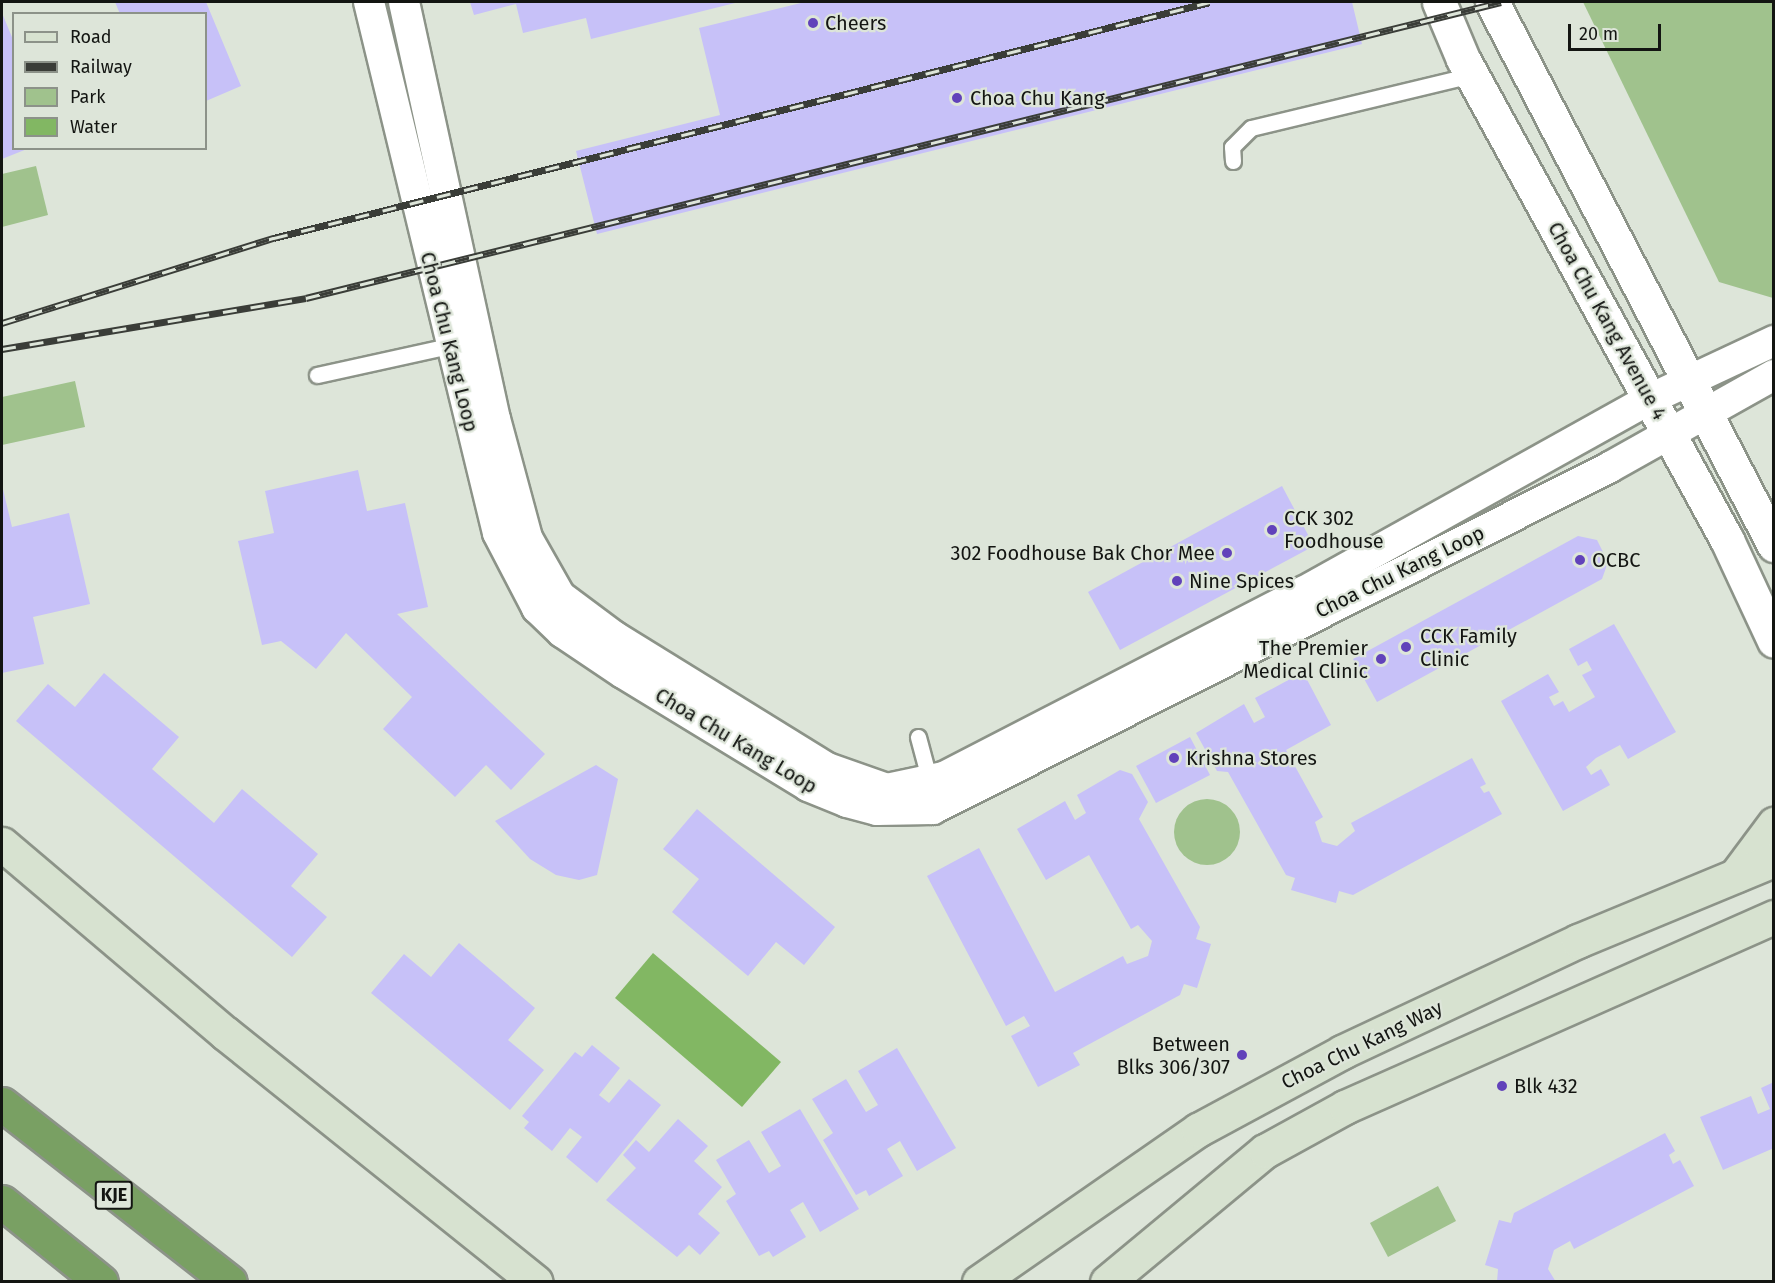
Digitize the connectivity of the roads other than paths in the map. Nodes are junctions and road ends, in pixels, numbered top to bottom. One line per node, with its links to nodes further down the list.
1 (369, 2): 8 (street, Choa Chu Kang Loop)
2 (404, 2): 15 (street, Choa Chu Kang Loop)
3 (1439, 2): 5 (street, Choa Chu Kang Avenue 4)
4 (1492, 2): 11 (street)
5 (1472, 75): 6 (lane); 12 (street, Choa Chu Kang Avenue 4)
6 (1233, 161)
7 (1773, 341): 11 (street, Choa Chu Kang Loop)
8 (449, 346): 9 (lane); 16 (street, Choa Chu Kang Loop)
9 (316, 375)
10 (1773, 375): 13 (street, Choa Chu Kang Loop)
11 (1689, 381): 12 (street, Choa Chu Kang Loop); 13 (street)
12 (1650, 399): 14 (street, Choa Chu Kang Avenue 4); 22 (street, Choa Chu Kang Loop)
13 (1707, 413): 14 (street, Choa Chu Kang Loop); 17 (street)
14 (1669, 436): 19 (street, Choa Chu Kang Avenue 4); 23 (street, Choa Chu Kang Loop)
15 (508, 462): 16 (street); 18 (street, Choa Chu Kang Loop)
16 (498, 533): 20 (street, Choa Chu Kang Loop)
17 (1773, 545)
18 (615, 637): 20 (street); 22 (street, Choa Chu Kang Loop)
19 (1773, 641)
20 (623, 673): 23 (street, Choa Chu Kang Loop)
21 (918, 737): 22 (lane)
22 (919, 785): 23 (street)
23 (973, 790)
24 (1773, 824): 27 (main road)
25 (2, 844): 33 (main road)
26 (1773, 860): 27 (main road, Choa Chu Kang Way)
27 (1736, 875): 34 (main road, Choa Chu Kang Way)
28 (1769, 921): 35 (main road)
29 (2, 1104): 32 (highway, KJE)
30 (2, 1202): 31 (highway)
31 (101, 1281)
32 (230, 1281)
33 (536, 1281)
34 (979, 1281)
35 (1107, 1281)

